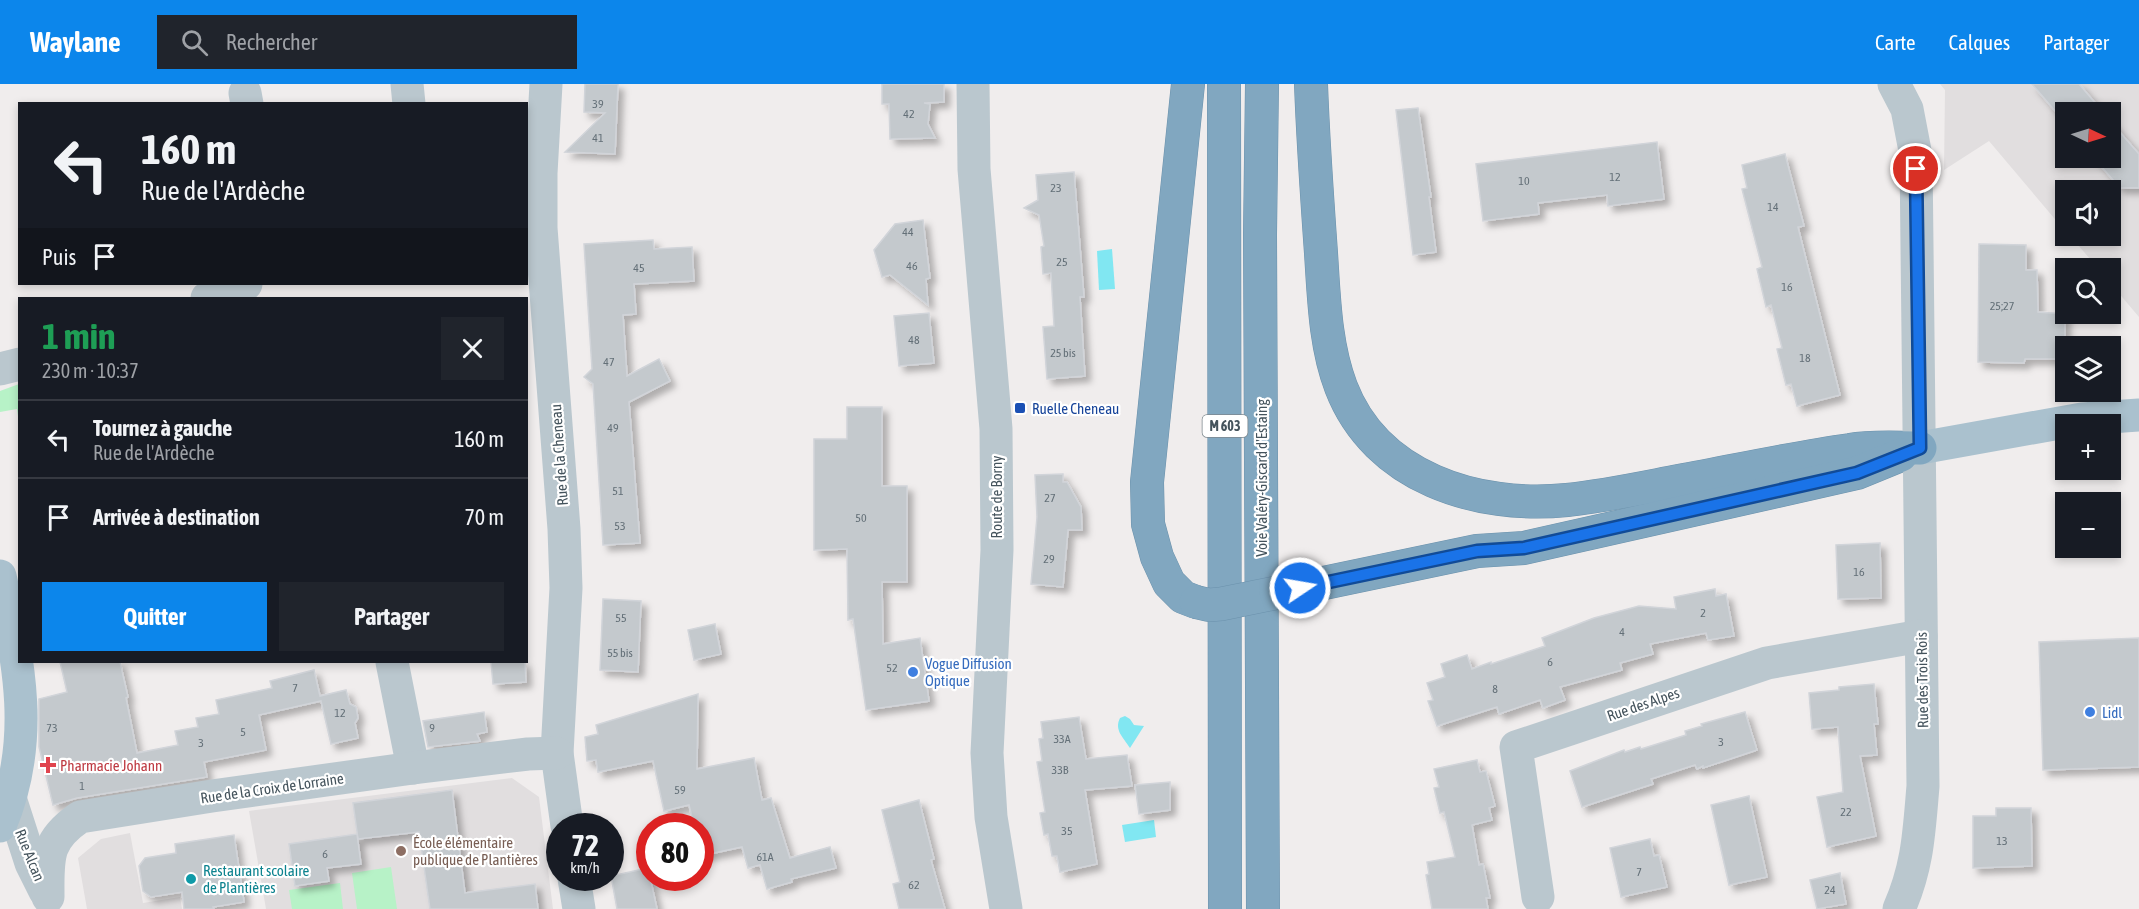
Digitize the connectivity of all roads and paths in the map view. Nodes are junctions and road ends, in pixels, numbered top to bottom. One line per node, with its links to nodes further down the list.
1 (407, 84): 9 (street)
2 (546, 84): 10 (street, Rue de la Cheneau)
3 (973, 84): 28 (street, Route de Borny)
4 (1188, 84): 16 (highway, bridge)
5 (1224, 84): 29 (highway, M 603)
6 (1262, 84): 30 (highway, Voie Valéry-Giscard d'Estaing / M 603)
7 (1311, 84): 16 (highway)
8 (1894, 84): 16 (street, Rue des Trois Rois)
9 (409, 102)
10 (534, 202): 20 (street, Rue de la Cheneau)
11 (243, 285): 12 (street)
12 (210, 297)
13 (18, 364): 14 (street)
14 (0, 369)
15 (2139, 415): 16 (main road)
16 (1920, 448): 18 (street, Rue des Trois Rois)
17 (0, 576): 22 (main road)
18 (1921, 636): 25 (street, Rue des Alpes); 31 (street, Rue des Trois Rois)
19 (392, 663): 21 (street)
20 (557, 753): 21 (street, Rue de la Croix de Lorraine); 23 (street, Rue de la Cheneau)
21 (413, 768): 26 (street, Rue de la Croix de Lorraine)
22 (5, 813): 26 (street, Rue Alcan)
23 (565, 813)
24 (576, 891): 27 (street)
25 (1538, 897)
26 (49, 903)
27 (579, 909)
28 (1006, 909)
29 (1225, 909)
30 (1263, 909)
31 (1899, 909)

